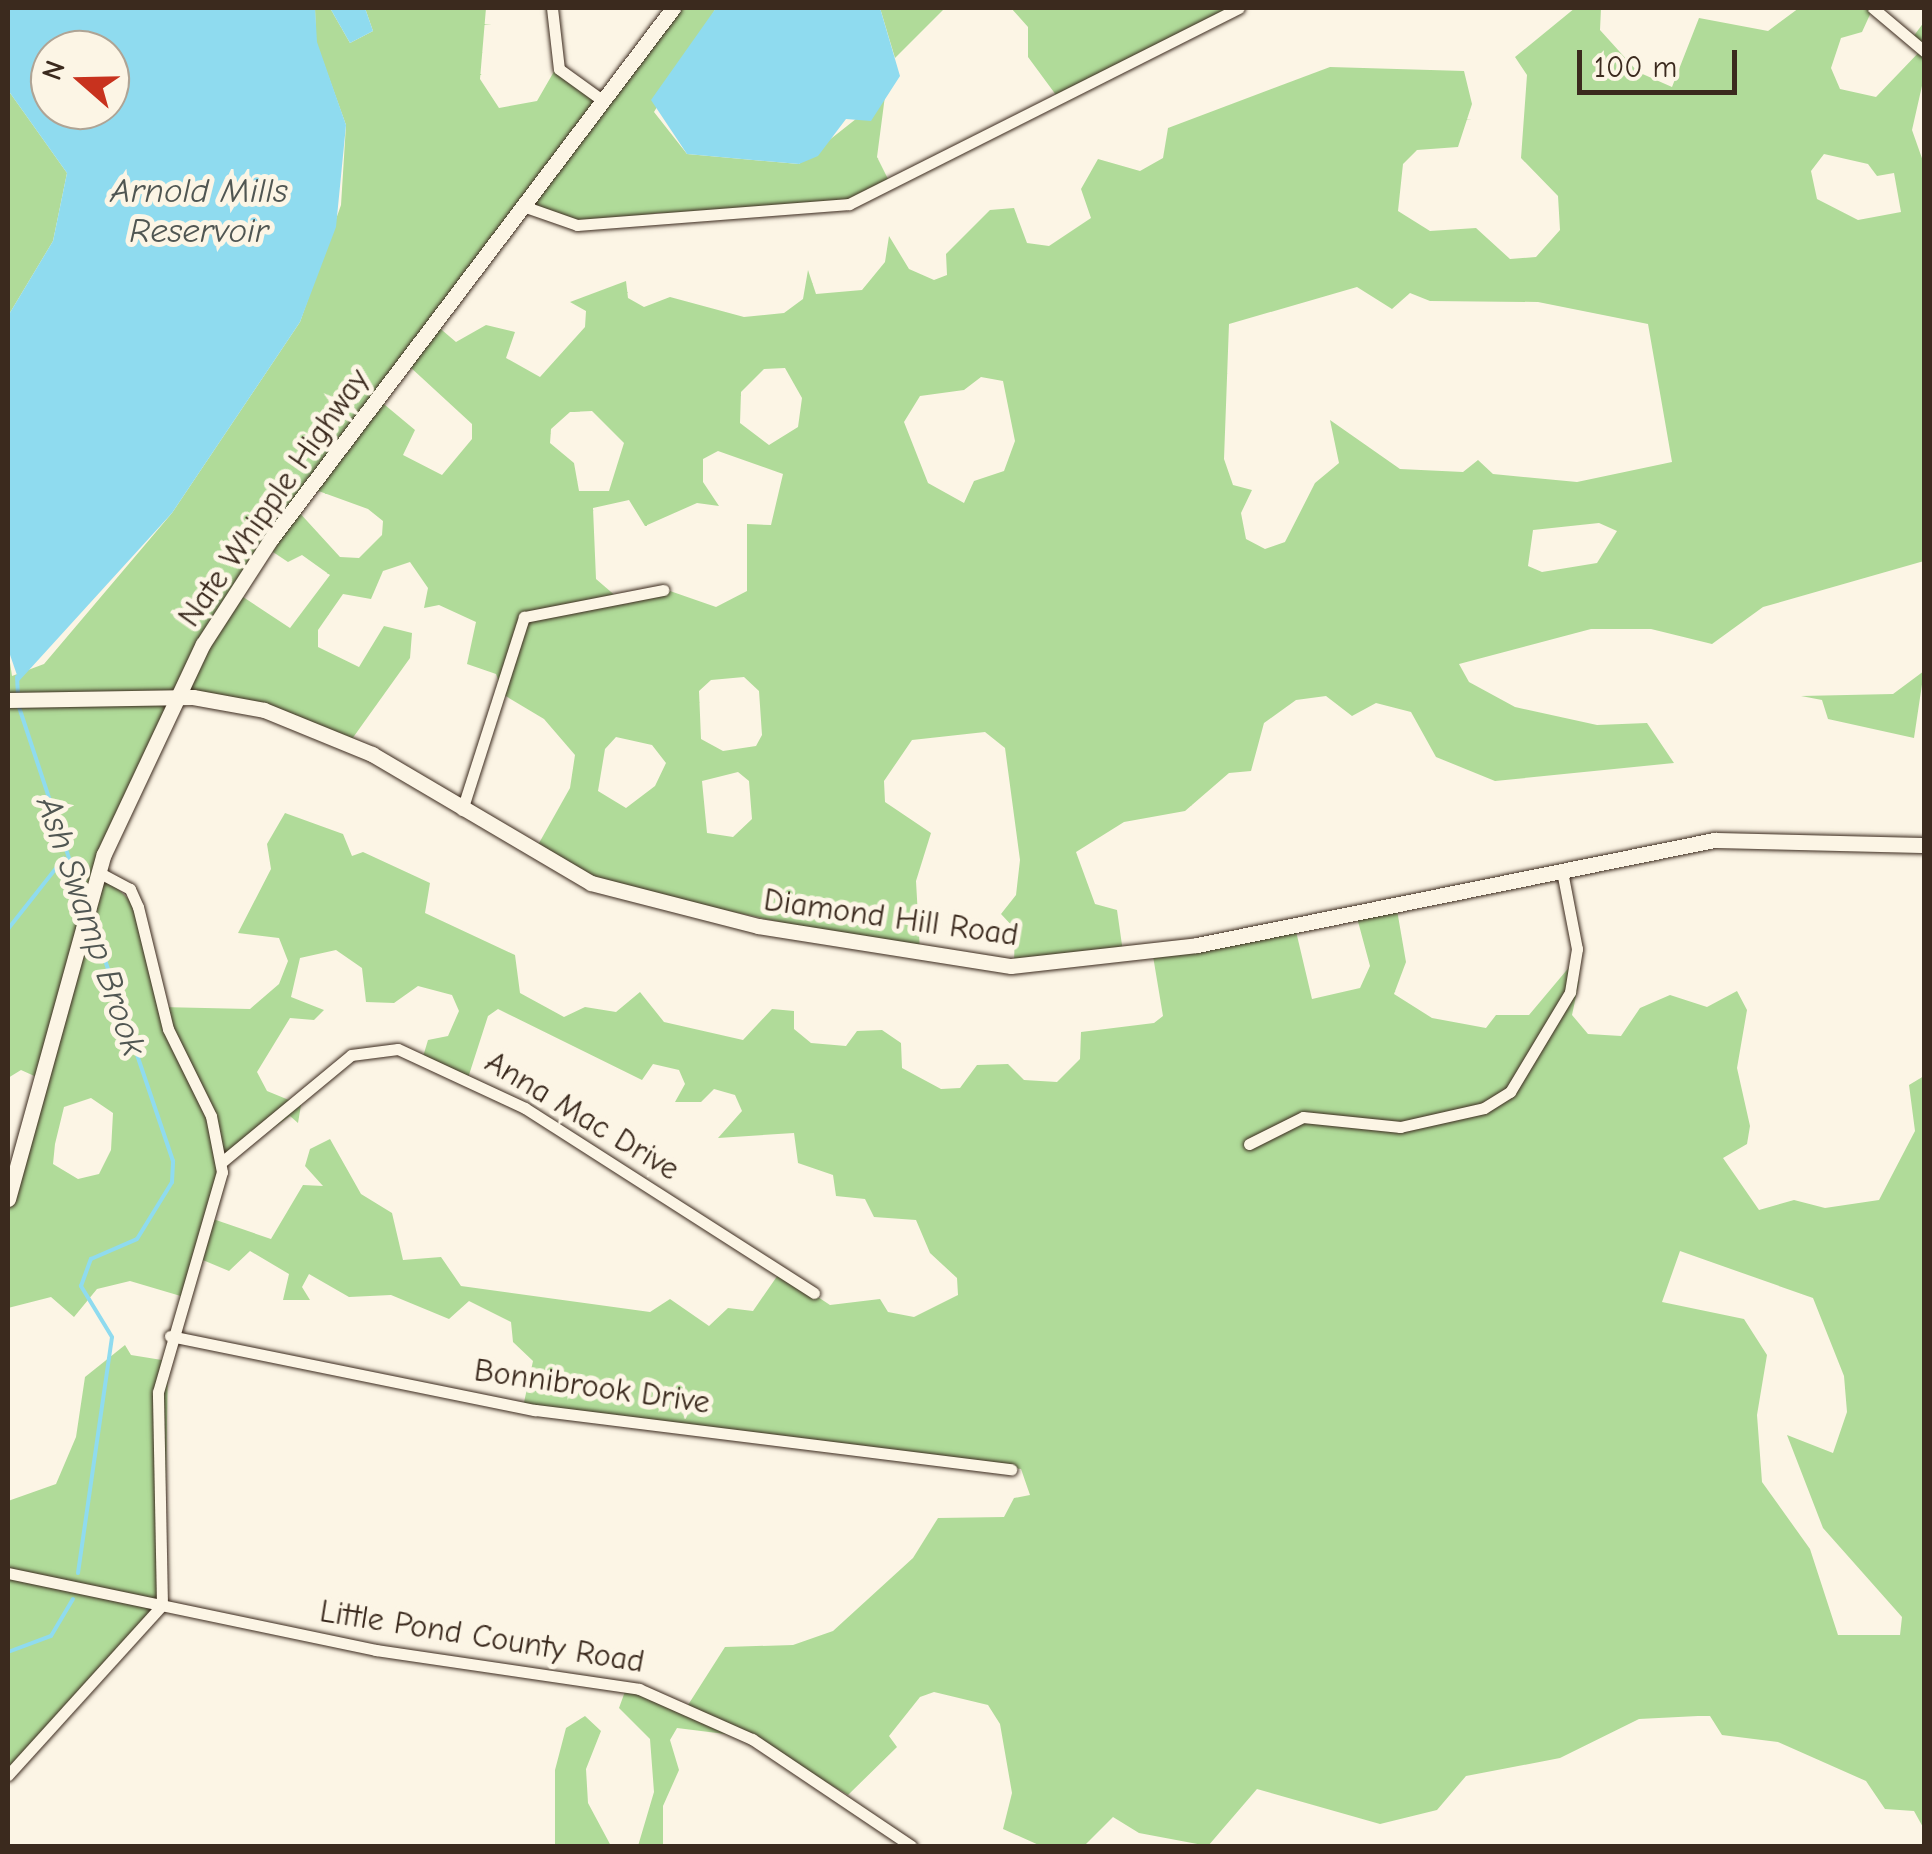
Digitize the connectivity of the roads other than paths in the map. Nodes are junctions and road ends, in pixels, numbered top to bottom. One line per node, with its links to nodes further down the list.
1 (552, 8): 6 (street)
2 (672, 8): 6 (main road, Nate Whipple Highway)
3 (1238, 8): 7 (street)
4 (1873, 8): 5 (street)
5 (1924, 51)
6 (602, 100): 7 (main road, Nate Whipple Highway)
7 (523, 206): 9 (main road, Nate Whipple Highway)
8 (663, 590): 11 (street)
9 (174, 696): 10 (main road, Diamond Hill Road); 11 (main road, Diamond Hill Road); 14 (main road, Nate Whipple Highway)
10 (8, 700)
11 (462, 810): 13 (main road, Diamond Hill Road)
12 (1924, 845): 13 (main road, Diamond Hill Road)
13 (1562, 870): 15 (street)
14 (98, 872): 16 (street); 17 (main road, Nate Whipple Highway)
15 (1248, 1144)
16 (222, 1161): 18 (street, Anna Mac Drive); 19 (street)
17 (8, 1199)
18 (814, 1293)
19 (170, 1336): 20 (street, Bonnibrook Drive); 22 (street)
20 (1011, 1469)
21 (8, 1572): 22 (street, Little Pond County Road)
22 (162, 1605): 23 (street); 24 (street, Little Pond County Road)
23 (8, 1774)
24 (911, 1846)

